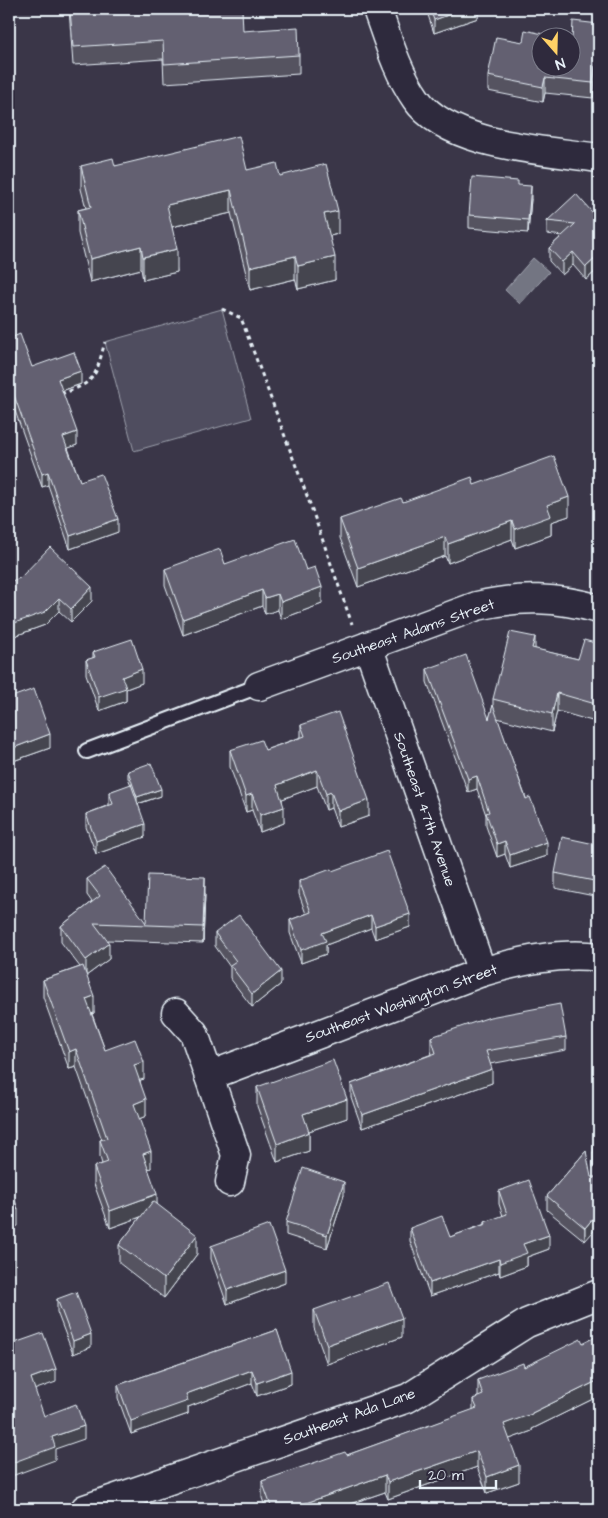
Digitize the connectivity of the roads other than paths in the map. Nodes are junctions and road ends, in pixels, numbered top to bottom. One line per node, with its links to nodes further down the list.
1 (377, 9): 2 (street)
2 (599, 158)
3 (599, 609): 4 (street, Southeast Adams Street)
4 (361, 649): 5 (street, Southeast Adams Street); 8 (street, Southeast 47th Avenue)
5 (259, 686): 6 (lane)
6 (87, 751)
7 (599, 957): 8 (street, Southeast Washington Street)
8 (482, 972): 10 (street, Southeast Washington Street)
9 (176, 1013): 10 (street)
10 (209, 1076): 11 (street)
11 (230, 1182)
12 (599, 1294): 13 (street, Southeast Ada Lane)
13 (85, 1509)

